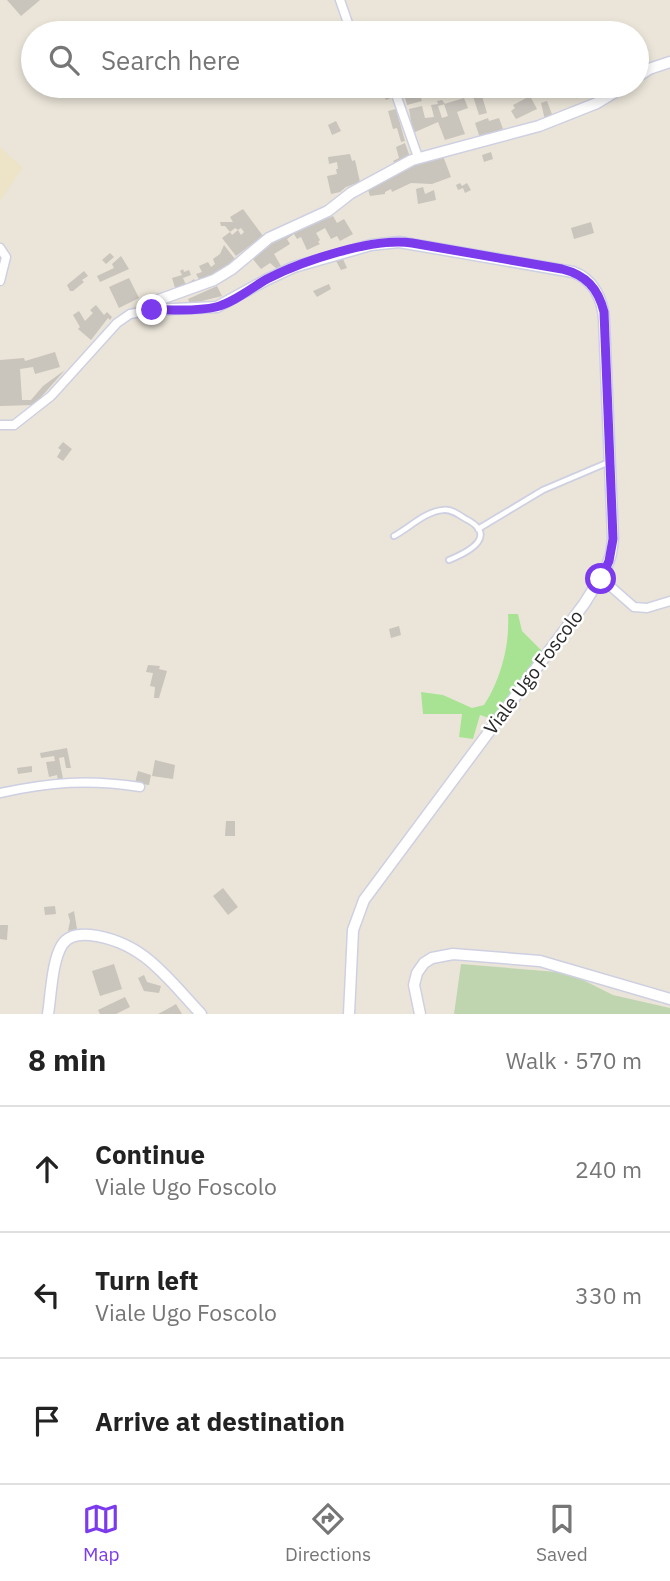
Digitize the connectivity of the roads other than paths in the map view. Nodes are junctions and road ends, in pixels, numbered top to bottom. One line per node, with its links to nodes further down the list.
1 (340, 0): 2 (street)
2 (347, 21)
3 (670, 62): 4 (street)
4 (649, 69)
5 (397, 98): 7 (street)
6 (605, 98): 7 (street)
7 (418, 157): 10 (street)
8 (0, 248): 9 (street)
9 (0, 281)
10 (152, 310): 11 (street, Viale Ugo Foscolo); 12 (street, Viale Ugo Foscolo)
11 (0, 425)
12 (610, 461): 13 (lane); 16 (street, Viale Ugo Foscolo)
13 (478, 529): 14 (lane); 15 (lane)
14 (394, 536)
15 (449, 560)
16 (601, 579): 17 (street); 23 (street, Viale Ugo Foscolo)
17 (670, 601)
18 (140, 787): 19 (street)
19 (0, 793)
20 (670, 999): 24 (street)
21 (48, 1014): 22 (street)
22 (201, 1014)
23 (349, 1014)
24 (420, 1014)

